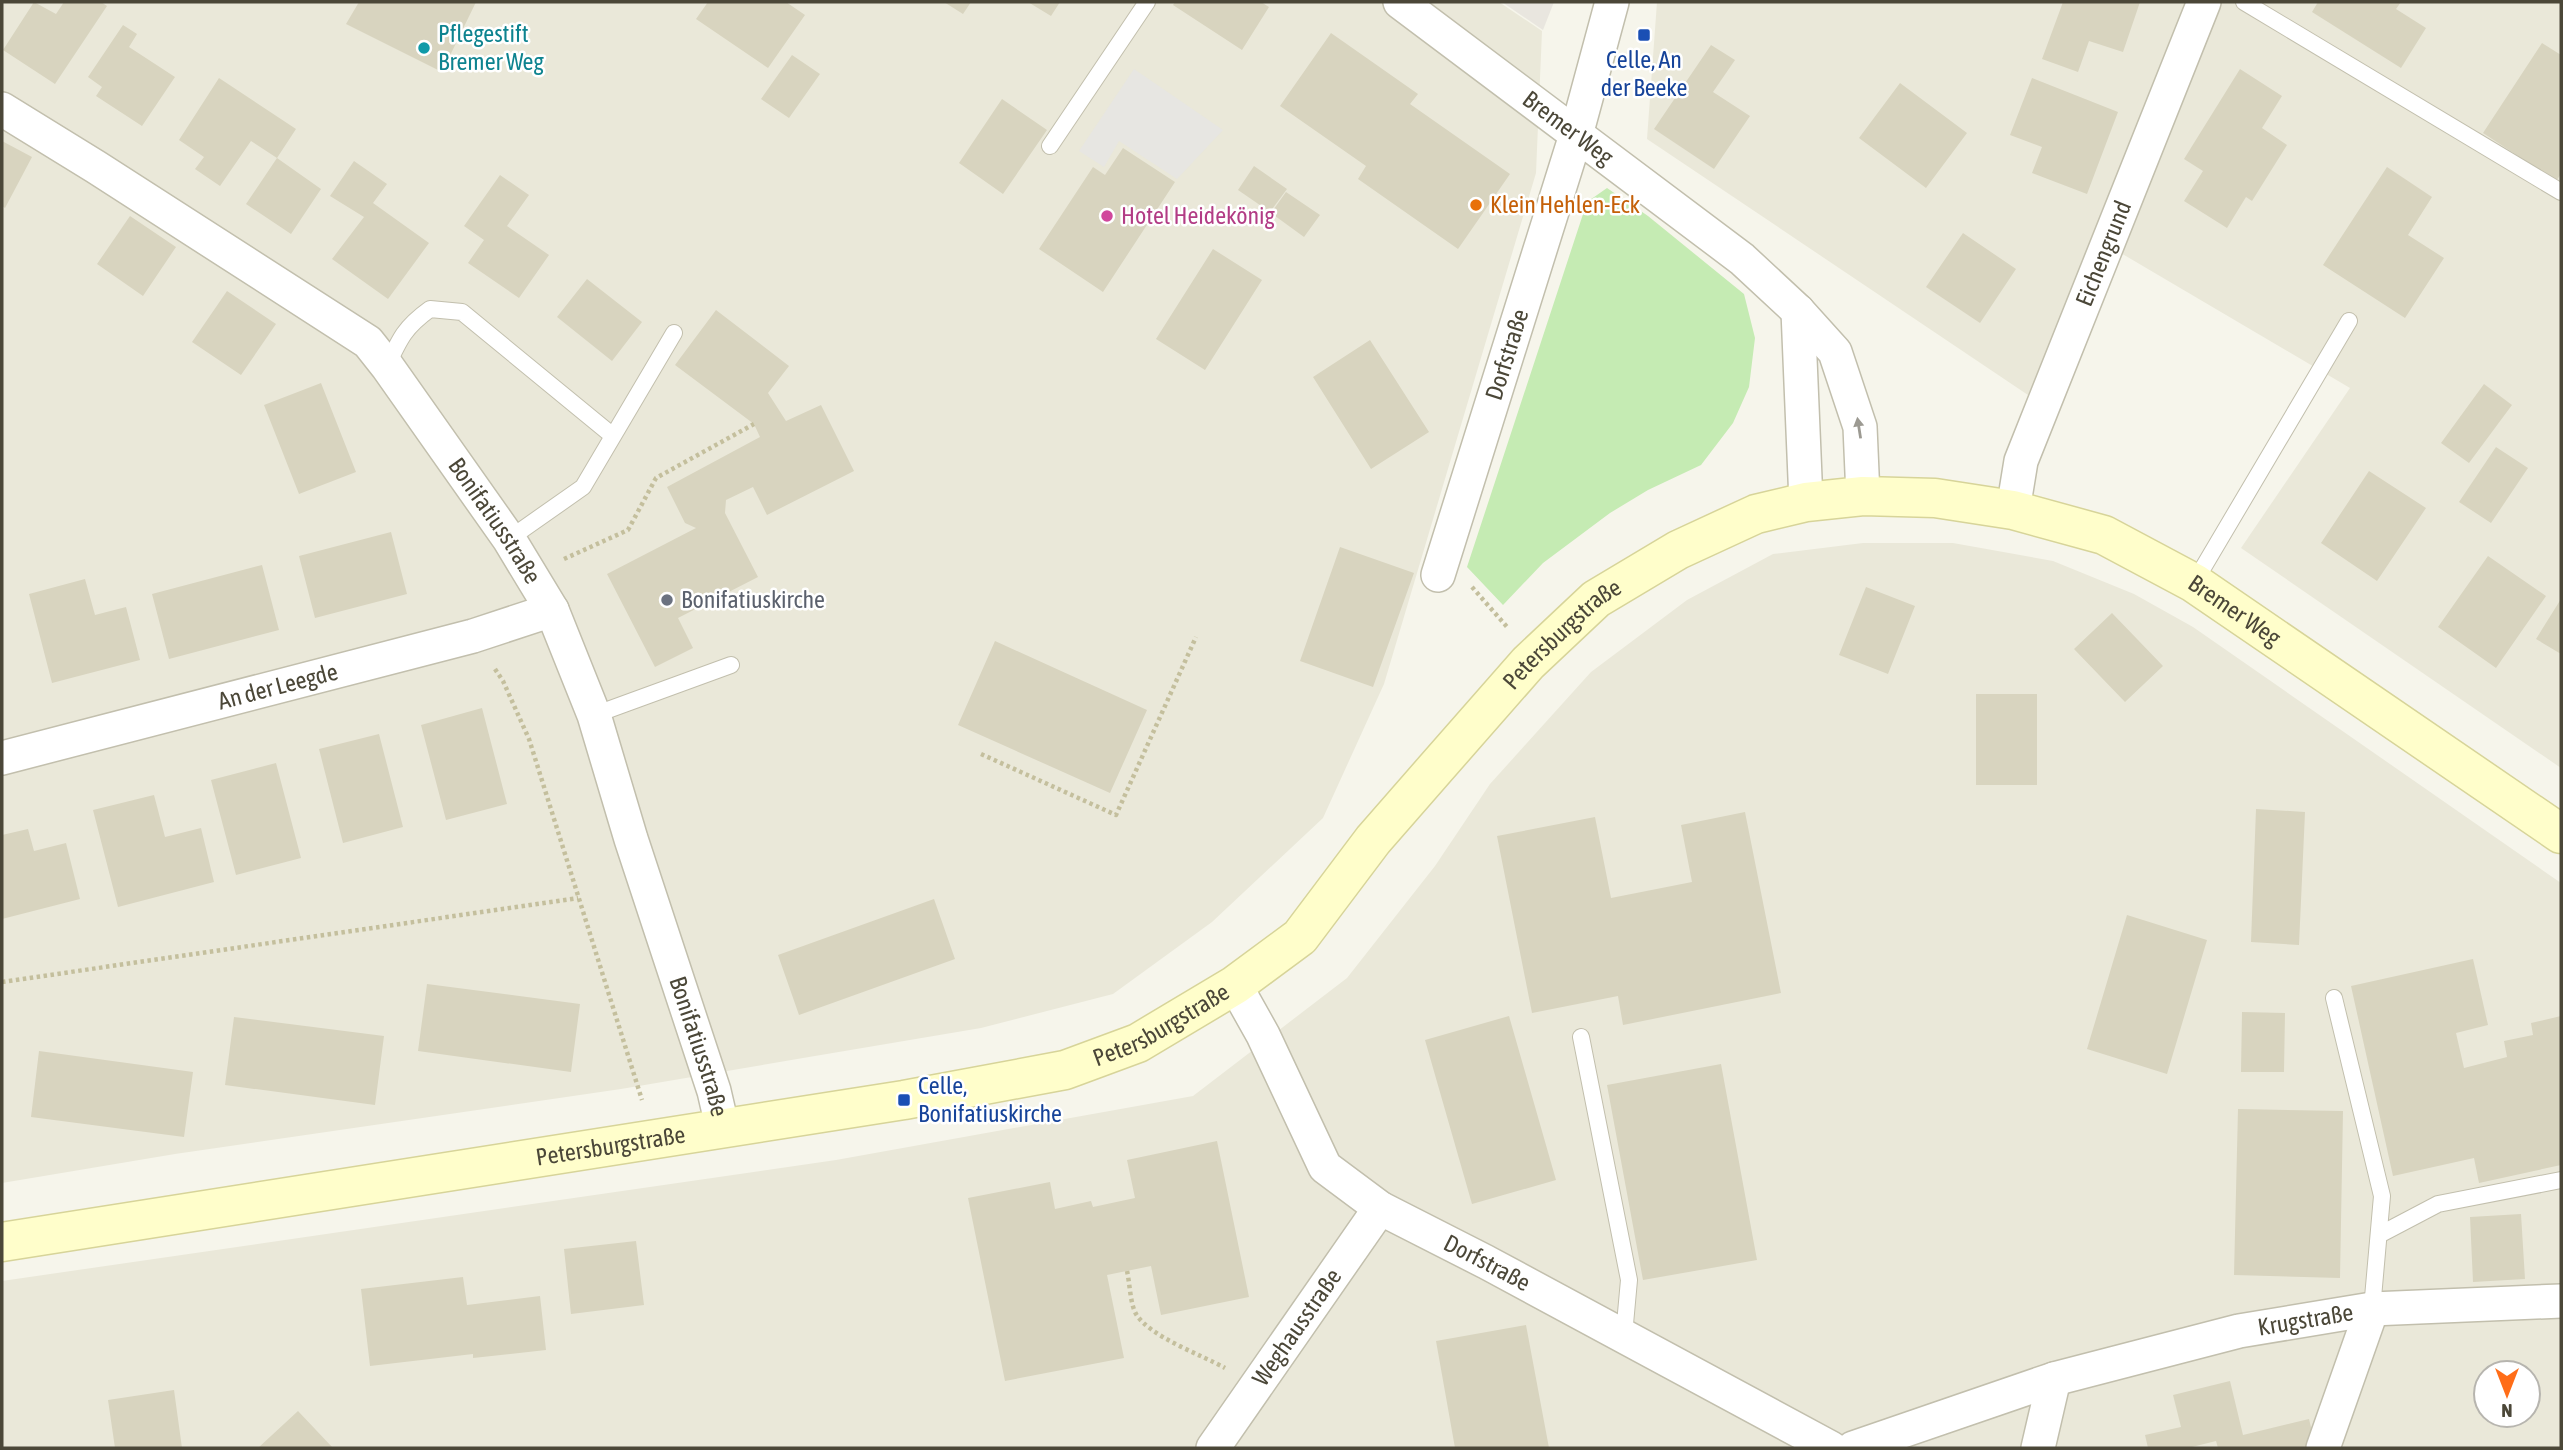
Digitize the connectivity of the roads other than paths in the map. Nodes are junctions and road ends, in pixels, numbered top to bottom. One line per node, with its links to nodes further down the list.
1 (1147, 2): 8 (lane)
2 (1400, 2): 7 (street, Bremer Weg)
3 (1612, 2): 7 (street, Dorfstraße)
4 (2204, 2): 17 (street, Eichengrund)
5 (2244, 2): 9 (lane)
6 (2, 109): 13 (street, Bonifatiusstraße)
7 (1576, 135): 10 (street, Bremer Weg); 19 (street, Dorfstraße)
8 (1051, 146)
9 (2561, 192)
10 (1798, 311): 15 (street, Bremer Weg, one-way to 10); 16 (street)
11 (2349, 321): 20 (lane)
12 (674, 333): 14 (lane)
13 (387, 366): 14 (lane); 18 (street, Bonifatiusstraße)
14 (614, 436): 18 (lane)
15 (1863, 496): 16 (main road, Bremer Weg); 17 (main road, Bremer Weg)
16 (1806, 502): 26 (main road, Petersburgstraße)
17 (2013, 510): 20 (main road, Bremer Weg)
18 (509, 539): 21 (street, Bonifatiusstraße)
19 (1441, 565)
20 (2194, 583): 25 (main road, Bremer Weg)
21 (552, 610): 23 (street, Bonifatiusstraße); 24 (street, An der Leegde)
22 (731, 665): 23 (lane)
23 (594, 715): 29 (street, Bonifatiusstraße)
24 (2, 758)
25 (2561, 834)
26 (1236, 985): 29 (main road, Petersburgstraße); 31 (street, Dorfstraße)
27 (2334, 998): 32 (lane)
28 (1581, 1037): 36 (lane)
29 (723, 1130): 33 (main road, Petersburgstraße)
30 (2561, 1180): 32 (lane)
31 (1380, 1208): 36 (street, Dorfstraße); 38 (street, Weghausstraße)
32 (2379, 1235): 35 (lane)
33 (2, 1242)
34 (2561, 1301): 35 (street, Krugstraße)
35 (2372, 1309): 37 (street, Krugstraße); 42 (street)
36 (1624, 1335): 39 (street, Dorfstraße)
37 (2054, 1379): 40 (street, Krugstraße); 41 (street)
38 (1213, 1448)
39 (1831, 1448)
40 (1853, 1448)
41 (2038, 1448)
42 (2323, 1448)

